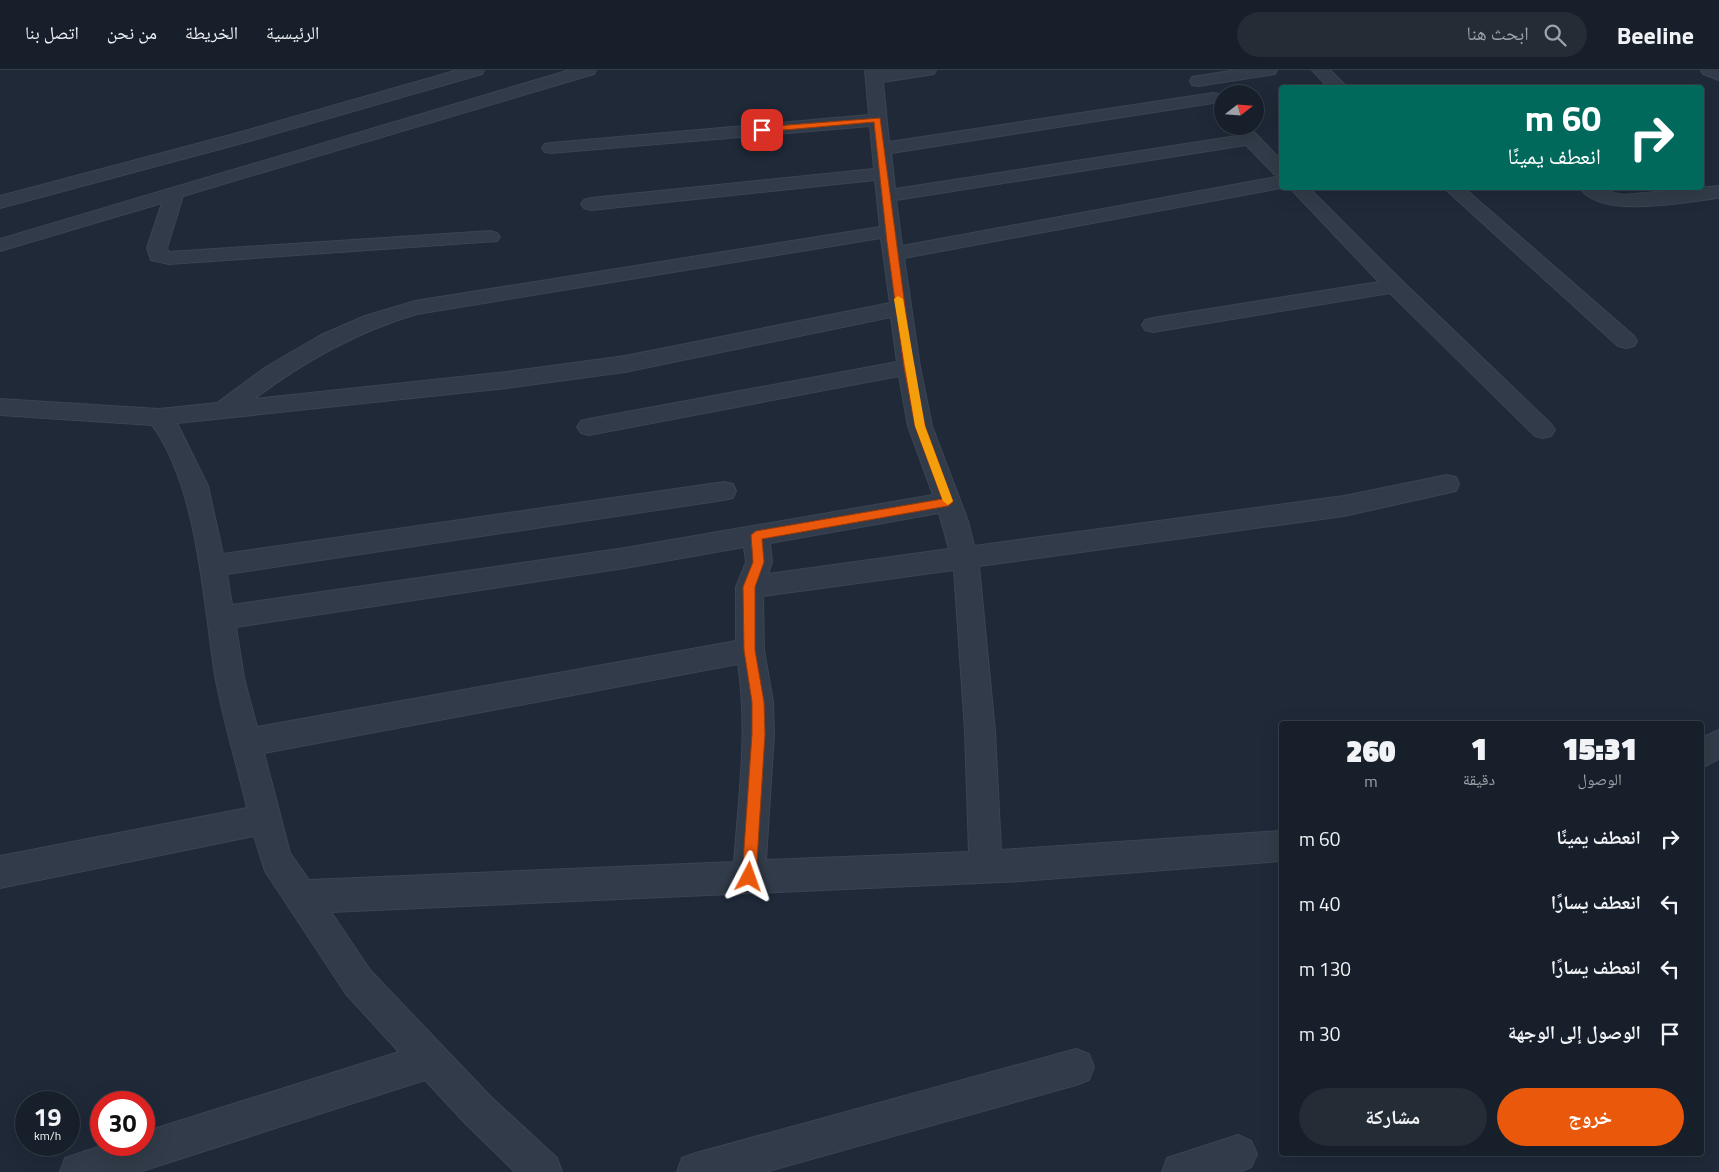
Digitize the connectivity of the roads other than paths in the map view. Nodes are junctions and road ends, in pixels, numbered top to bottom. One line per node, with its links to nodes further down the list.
1 (476, 70): 26 (street)
2 (588, 70): 25 (street)
3 (928, 70): 7 (street)
4 (1269, 70): 8 (street)
5 (1320, 70): 10 (street)
6 (1709, 70): 9 (street)
7 (873, 74): 13 (street)
8 (1193, 75): 11 (street)
9 (1719, 75)
10 (1337, 85)
11 (1214, 99)
12 (1214, 104): 17 (street)
13 (878, 120): 16 (street); 17 (street)
14 (1224, 135): 20 (street)
15 (1247, 135): 18 (street)
16 (551, 148)
17 (881, 149): 20 (street)
18 (1279, 168)
19 (1279, 182): 29 (street)
20 (885, 185): 27 (street); 29 (street)
21 (1301, 190): 31 (street)
22 (1455, 190): 34 (street)
23 (1592, 190): 24 (street)
24 (1719, 192)
25 (176, 193): 28 (street); 30 (street)
26 (0, 202)
27 (591, 204)
28 (490, 237)
29 (891, 242): 32 (street); 37 (street)
30 (0, 245)
31 (1394, 286): 33 (street); 40 (street)
32 (900, 308): 35 (street); 37 (street)
33 (1153, 325)
34 (1626, 341)
35 (909, 367): 39 (street); 43 (street)
36 (0, 407): 38 (street)
37 (223, 410): 38 (street)
38 (159, 417): 46 (street)
39 (589, 427)
40 (1543, 430)
41 (1447, 484): 45 (street)
42 (724, 491): 46 (street)
43 (948, 502): 44 (street); 45 (street)
44 (756, 535): 47 (street); 48 (street)
45 (964, 557): 47 (street); 55 (street)
46 (212, 566): 48 (street)
47 (749, 587): 49 (street)
48 (220, 618): 50 (street)
49 (750, 650): 50 (street); 57 (street)
50 (246, 743): 53 (street)
51 (1719, 743): 52 (street)
52 (1704, 752)
53 (266, 819): 56 (street); 58 (street)
54 (1279, 846): 55 (street)
55 (986, 866): 57 (street)
56 (0, 872)
57 (749, 877): 58 (street)
58 (301, 897): 59 (street)
59 (431, 1060): 62 (street); 63 (street)
60 (1076, 1067): 64 (street)
61 (1238, 1154): 65 (street)
62 (80, 1172)
63 (543, 1172)
64 (696, 1172)
65 (1181, 1172)

